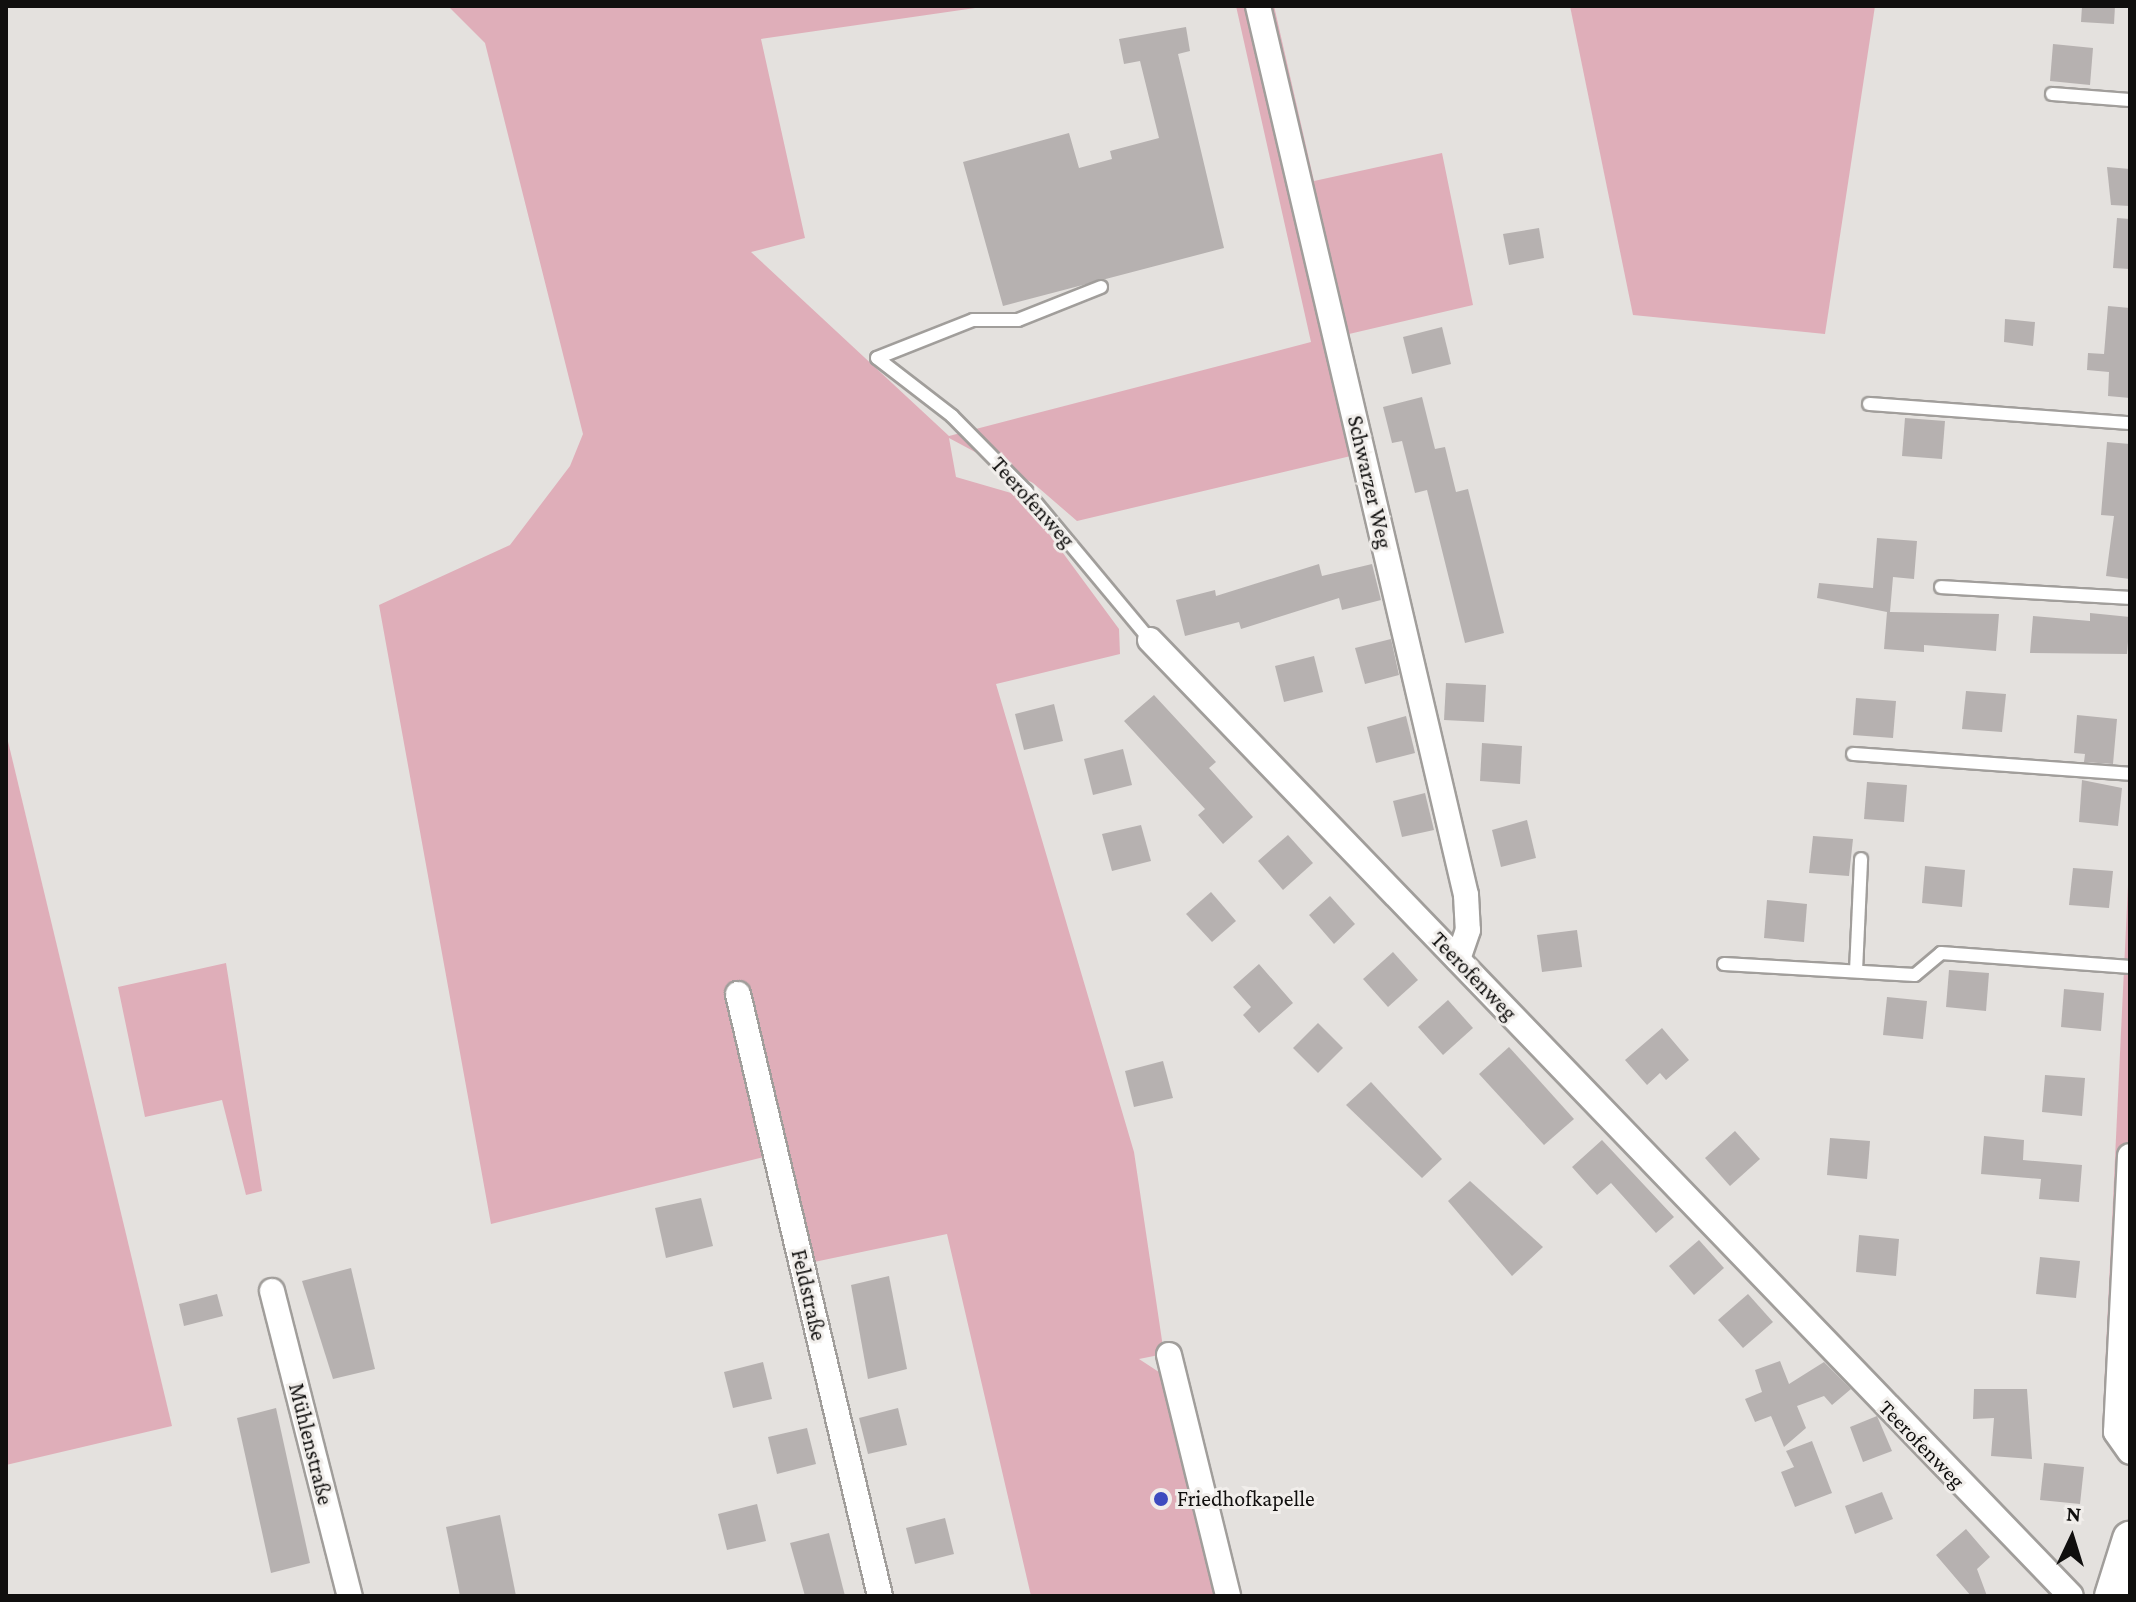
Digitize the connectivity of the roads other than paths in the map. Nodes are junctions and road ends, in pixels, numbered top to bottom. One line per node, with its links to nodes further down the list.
1 (1258, 6): 13 (street, Schwarzer Weg)
2 (2052, 94): 3 (lane)
3 (2130, 100)
4 (1101, 287): 9 (lane, Teerofenweg)
5 (1869, 404): 6 (lane)
6 (2130, 423)
7 (1941, 587): 8 (lane)
8 (2130, 598)
9 (1150, 640): 13 (street, Teerofenweg)
10 (1853, 754): 11 (lane)
11 (2130, 774)
12 (1861, 859): 16 (lane)
13 (1458, 959): 26 (street, Teerofenweg)
14 (1724, 964): 16 (lane)
15 (2130, 967): 16 (lane)
16 (1856, 971)
17 (738, 994): 24 (street, Feldstraße)
18 (2130, 1156): 21 (street)
19 (272, 1291): 23 (street, Mühlenstraße)
20 (1169, 1355): 25 (street)
21 (2130, 1452)
22 (2130, 1539): 27 (main road)
23 (350, 1596)
24 (880, 1596)
25 (1228, 1596)
26 (2071, 1596)
27 (2112, 1596)

